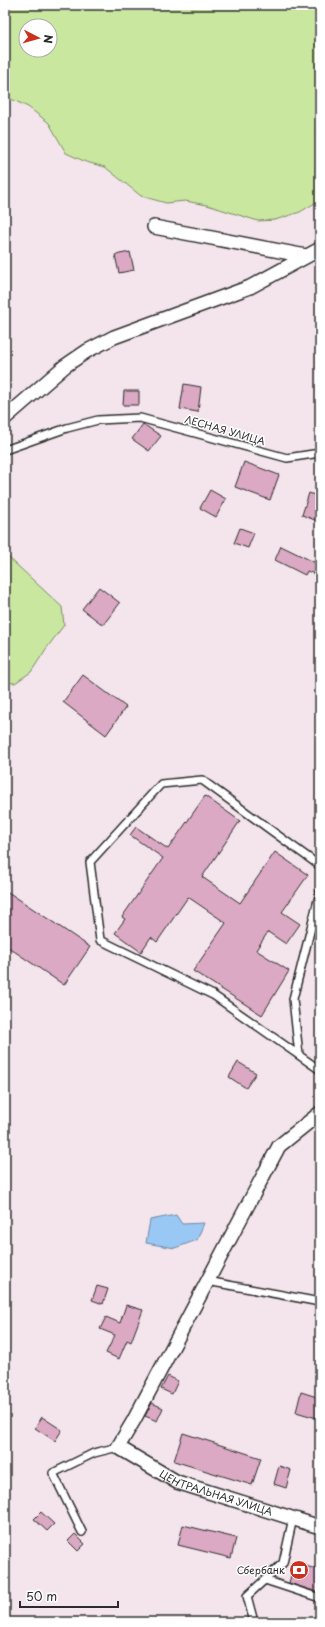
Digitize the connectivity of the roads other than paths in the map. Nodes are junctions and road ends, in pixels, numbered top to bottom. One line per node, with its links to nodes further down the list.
1 (154, 226): 3 (street)
2 (320, 249): 3 (street)
3 (306, 256): 4 (street)
4 (5, 418)
5 (5, 450): 6 (lane, ЛЕСНАЯ УЛИЦА)
6 (320, 453)
7 (320, 866): 9 (lane)
8 (320, 892): 9 (lane)
9 (299, 1055): 10 (lane)
10 (320, 1070)
11 (320, 1113): 12 (street)
12 (207, 1281): 13 (lane); 14 (street)
13 (320, 1302)
14 (118, 1447): 15 (street, ЦЕНТРАЛЬНАЯ УЛИЦА); 17 (lane)
15 (293, 1518): 16 (street, ЦЕНТРАЛЬНАЯ УЛИЦА); 18 (lane)
16 (320, 1527)
17 (82, 1532)
18 (265, 1580): 19 (lane); 20 (lane)
19 (320, 1598)
20 (254, 1622)

